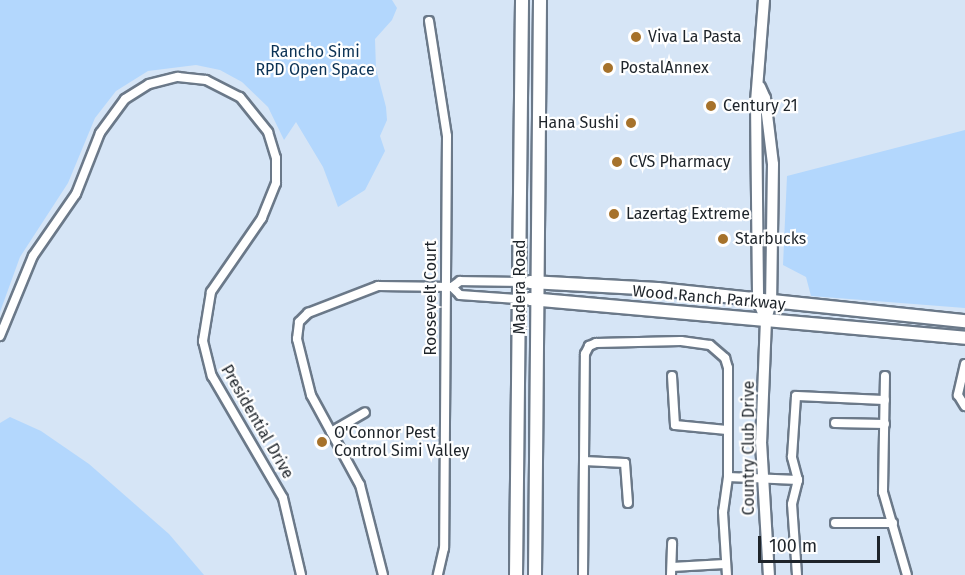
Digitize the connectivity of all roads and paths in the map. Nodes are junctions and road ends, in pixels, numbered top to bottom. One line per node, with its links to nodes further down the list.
1 (522, 0): 5 (main road, Madera Road)
2 (540, 0): 6 (main road, Madera Road)
3 (764, 0): 10 (street, Country Club Drive)
4 (429, 21): 7 (street, Roosevelt Court)
5 (518, 282): 6 (main road, Wood Ranch Parkway); 7 (street, Wood Ranch Parkway); 8 (main road, Madera Road)
6 (537, 282): 9 (main road, Madera Road); 10 (main road, Wood Ranch Parkway)
7 (449, 287): 8 (street, Wood Ranch Parkway); 24 (street, Wood Ranch Parkway); 37 (street, Roosevelt Court)
8 (517, 298): 9 (main road, Wood Ranch Parkway); 38 (main road, Madera Road)
9 (536, 300): 11 (main road, Wood Ranch Parkway); 39 (main road, Madera Road)
10 (764, 302): 11 (street, Country Club Drive); 12 (main road, Wood Ranch Parkway)
11 (766, 320): 14 (main road, Wood Ranch Parkway); 27 (street, Country Club Drive)
12 (965, 321)
13 (0, 336): 35 (street, Presidential Drive)
14 (965, 338)
15 (965, 364): 19 (street)
16 (672, 376): 23 (street)
17 (885, 376): 18 (street)
18 (885, 400): 22 (street); 28 (street)
19 (965, 406)
20 (365, 412): 24 (street)
21 (836, 423): 22 (street)
22 (885, 424): 31 (street)
23 (727, 430): 25 (street); 26 (street)
24 (332, 432): 36 (street)
25 (584, 461): 29 (street); 40 (street)
26 (728, 477): 27 (street); 33 (street)
27 (762, 478): 28 (street); 42 (street, Country Club Drive)
28 (798, 480): 43 (street)
29 (628, 503)
30 (835, 523): 31 (street)
31 (892, 523): 44 (street)
32 (672, 543): 34 (street)
33 (725, 564): 34 (street); 41 (street)
34 (671, 571)
35 (301, 575)
36 (383, 575)
37 (438, 575)
38 (516, 575)
39 (535, 575)
40 (583, 575)
41 (727, 575)
42 (769, 575)
43 (797, 575)
44 (907, 575)

